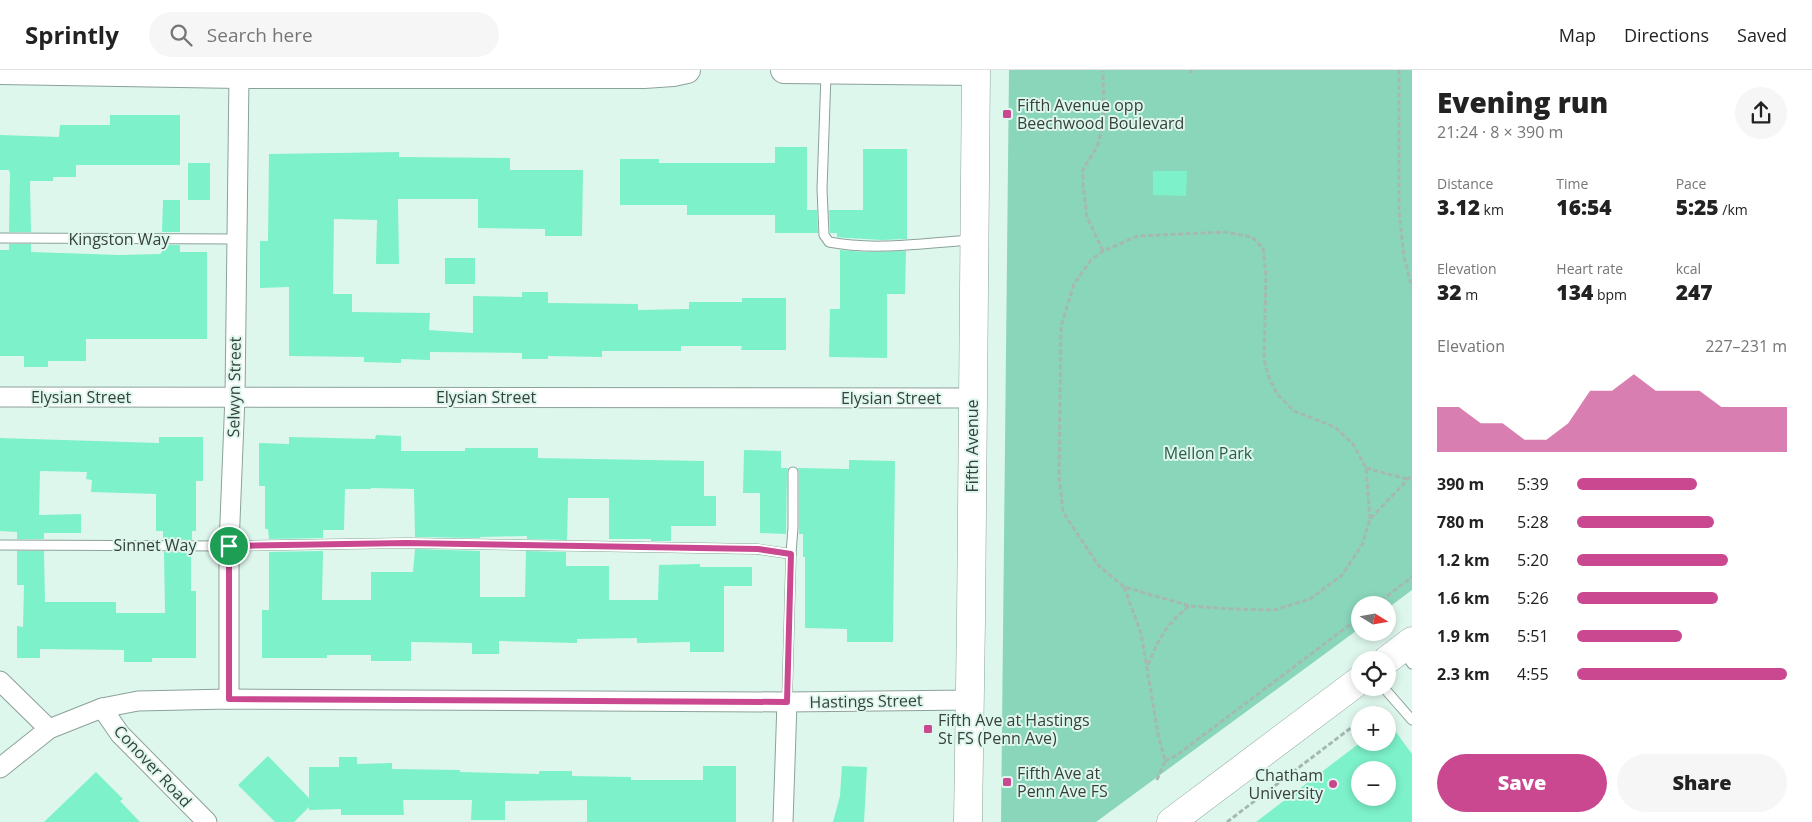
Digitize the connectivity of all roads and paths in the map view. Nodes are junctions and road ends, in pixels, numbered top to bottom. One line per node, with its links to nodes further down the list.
1 (687, 70): 8 (street)
2 (784, 70): 5 (street)
3 (1399, 70): 14 (path)
4 (0, 71): 9 (street)
5 (826, 71): 6 (street); 12 (lane)
6 (976, 71): 12 (main road, Fifth Avenue)
7 (1103, 71): 13 (path)
8 (327, 73): 9 (street)
9 (239, 76): 11 (street, Selwyn Street)
10 (0, 238): 11 (lane, Kingston Way)
11 (238, 239): 15 (street, Selwyn Street)
12 (974, 239): 17 (main road, Fifth Avenue)
13 (1103, 251): 18 (path); 27 (path)
14 (1412, 288)
15 (235, 396): 16 (street, Elysian Street); 17 (street, Elysian Street); 24 (street, Selwyn Street)
16 (0, 397)
17 (972, 398): 36 (main road, Fifth Avenue)
18 (1366, 468): 21 (path); 22 (path)
19 (793, 472): 25 (lane)
20 (1412, 476): 21 (path)
21 (1407, 479): 22 (path)
22 (1370, 519): 29 (path)
23 (0, 545): 24 (lane, Sinnet Way)
24 (229, 546): 25 (lane, Sinnet Way); 35 (street, Selwyn Street)
25 (791, 554): 37 (lane)
26 (1412, 577): 28 (path)
27 (1124, 587): 29 (path); 31 (path)
28 (1387, 596)
29 (1190, 606): 31 (path)
30 (1351, 623): 42 (path)
31 (1147, 666): 42 (path)
32 (0, 681): 41 (street)
33 (1351, 687): 48 (main road)
34 (1391, 696): 39 (lane)
35 (229, 699): 37 (street, Hastings Street); 38 (street, Hastings Street)
36 (970, 700): 37 (street, Hastings Street); 45 (main road, Fifth Avenue)
37 (787, 702): 47 (street)
38 (102, 708): 41 (street, Hastings Street); 46 (street, Conover Road)
39 (1412, 720)
40 (1351, 728): 49 (path)
41 (49, 729): 43 (street, Hastings Street)
42 (1165, 761): 44 (path)
43 (0, 768)
44 (1156, 782)
45 (966, 816)
46 (207, 822)
47 (783, 822)
48 (1171, 822)
49 (1227, 822)

